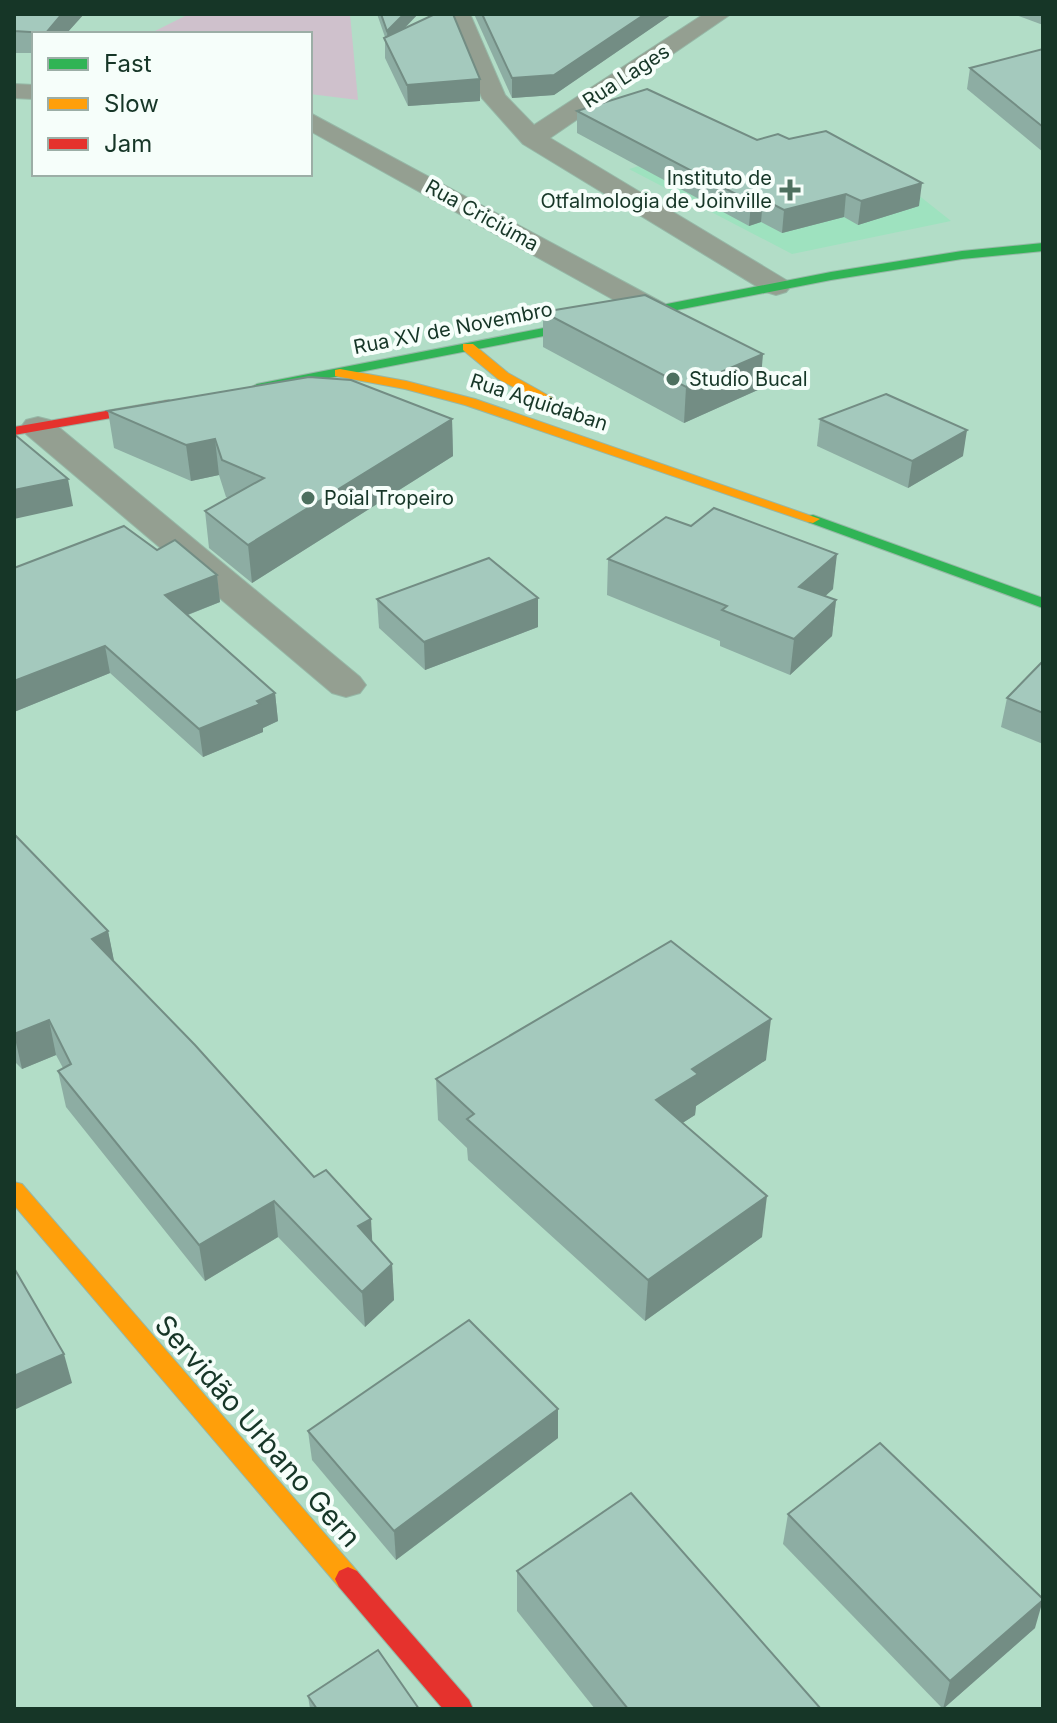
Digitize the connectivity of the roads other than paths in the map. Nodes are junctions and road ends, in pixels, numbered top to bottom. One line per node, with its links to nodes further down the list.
1 (459, 14): 4 (street)
2 (720, 14): 4 (street, Rua Lages)
3 (312, 122): 7 (street, Rua Criciúma)
4 (532, 138): 6 (street)
5 (1043, 247): 6 (street, Rua XV de Novembro)
6 (776, 286): 7 (street, Rua XV de Novembro)
7 (654, 310): 8 (street, Rua XV de Novembro)
8 (468, 347): 9 (street, Rua XV de Novembro); 13 (street, Rua Aquidaban)
9 (340, 373): 10 (street, Rua XV de Novembro); 13 (street, Rua Aquidaban)
10 (234, 392)
11 (189, 400): 12 (street)
12 (26, 429): 15 (street)
13 (722, 486): 14 (street, Rua Aquidaban)
14 (1043, 603)
15 (346, 685)
16 (14, 1190): 17 (street, Servidão Urbano Gern)
17 (460, 1709)

